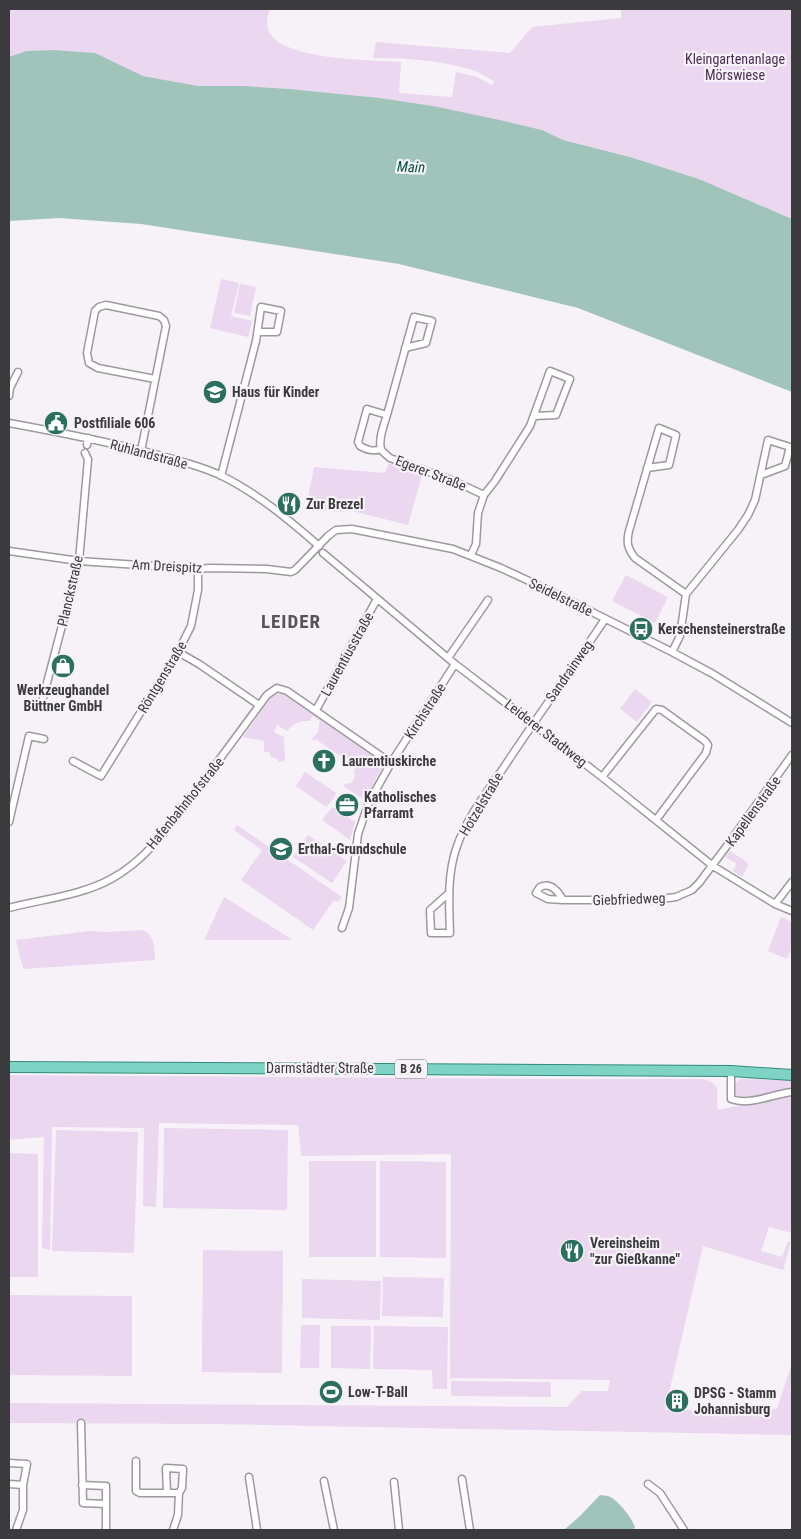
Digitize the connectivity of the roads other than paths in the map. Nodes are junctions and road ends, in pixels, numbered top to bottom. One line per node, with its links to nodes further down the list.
1 (258, 332): 1 (street); 15 (street)
2 (406, 348): 2 (street, Egerer Straße); 6 (street, Egerer Straße)
3 (18, 372): 5 (street)
4 (155, 378): 4 (street); 12 (street)
5 (9, 396)
6 (387, 415): 11 (street, Egerer Straße); 11 (street, Egerer Straße)
7 (534, 416): 7 (street); 17 (street)
8 (9, 423): 9 (street, Ruhlandstraße)
9 (88, 438): 10 (street); 12 (street, Ruhlandstraße)
10 (87, 445)
11 (381, 449): 17 (street, Egerer Straße)
12 (141, 451): 15 (street, Ruhlandstraße)
13 (85, 453): 22 (street, Planckstraße)
14 (647, 468): 14 (street); 24 (street)
15 (221, 476): 18 (street)
16 (761, 476): 16 (street); 24 (street)
17 (484, 495): 21 (street)
18 (318, 547): 21 (street, Seidelstraße); 23 (street, Am Dreispitz)
19 (9, 552): 22 (street, Am Dreispitz)
20 (323, 553): 25 (street, Leiderer Stadtweg)
21 (471, 555): 27 (street, Seidelstraße)
22 (79, 560): 23 (street, Am Dreispitz); 32 (street, Planckstraße)
23 (198, 569): 28 (street, Röntgenstraße)
24 (686, 594): 29 (street)
25 (378, 599): 30 (street, Leiderer Stadtweg); 34 (street, Laurentiusstraße)
26 (488, 600): 30 (street)
27 (605, 619): 29 (street, Seidelstraße); 35 (street, Sandrainweg)
28 (178, 652): 33 (street); 39 (street, Röntgenstraße)
29 (672, 652): 36 (street, Seidelstraße)
30 (448, 658): 31 (street, Leiderer Stadtweg)
31 (455, 664): 35 (street, Leiderer Stadtweg); 40 (street, Kirchstraße)
32 (43, 698)
33 (259, 706): 34 (street, Hafenbahnhofstraße); 50 (street, Hafenbahnhofstraße)
34 (316, 710): 40 (street)
35 (533, 723): 41 (street, Leiderer Stadtweg); 46 (street, Hotzelstraße)
36 (792, 723)
37 (44, 739): 43 (street)
38 (792, 755): 44 (street, Kapellenstraße)
39 (73, 761)
40 (391, 762): 52 (street, Kirchstraße)
41 (602, 776): 42 (street, Leiderer Stadtweg); 42 (street)
42 (656, 820): 44 (street, Leiderer Stadtweg)
43 (9, 822)
44 (712, 866): 48 (street, Giebfriedweg); 49 (street, Leiderer Stadtweg)
45 (792, 882): 49 (street)
46 (449, 893): 46 (street, Hotzelstraße)
47 (9, 899): 50 (street)
48 (563, 900)
49 (775, 904): 51 (street, Leiderer Stadtweg)
50 (10, 908)
51 (792, 912)
52 (342, 928)
53 (9, 1067): 54 (main road, Darmstädter Straße / B 26)
54 (731, 1071): 55 (main road, Darmstädter Straße / B 26); 56 (street)
55 (792, 1076)
56 (792, 1092)
57 (81, 1422): 67 (street)
58 (136, 1461): 68 (street)
59 (9, 1463): 66 (street)
60 (249, 1477): 74 (street)
61 (462, 1478): 77 (street)
62 (324, 1481): 75 (street)
63 (394, 1482): 76 (street)
64 (9, 1484): 66 (street)
65 (648, 1484): 78 (street)
66 (23, 1485): 71 (street)
67 (82, 1486): 70 (street); 70 (street)
68 (166, 1493): 69 (street); 69 (street)
69 (178, 1493): 73 (street)
70 (106, 1504): 72 (street)
71 (16, 1530)
72 (106, 1530)
73 (173, 1530)
74 (256, 1530)
75 (334, 1530)
76 (399, 1530)
77 (470, 1530)
78 (684, 1530)

